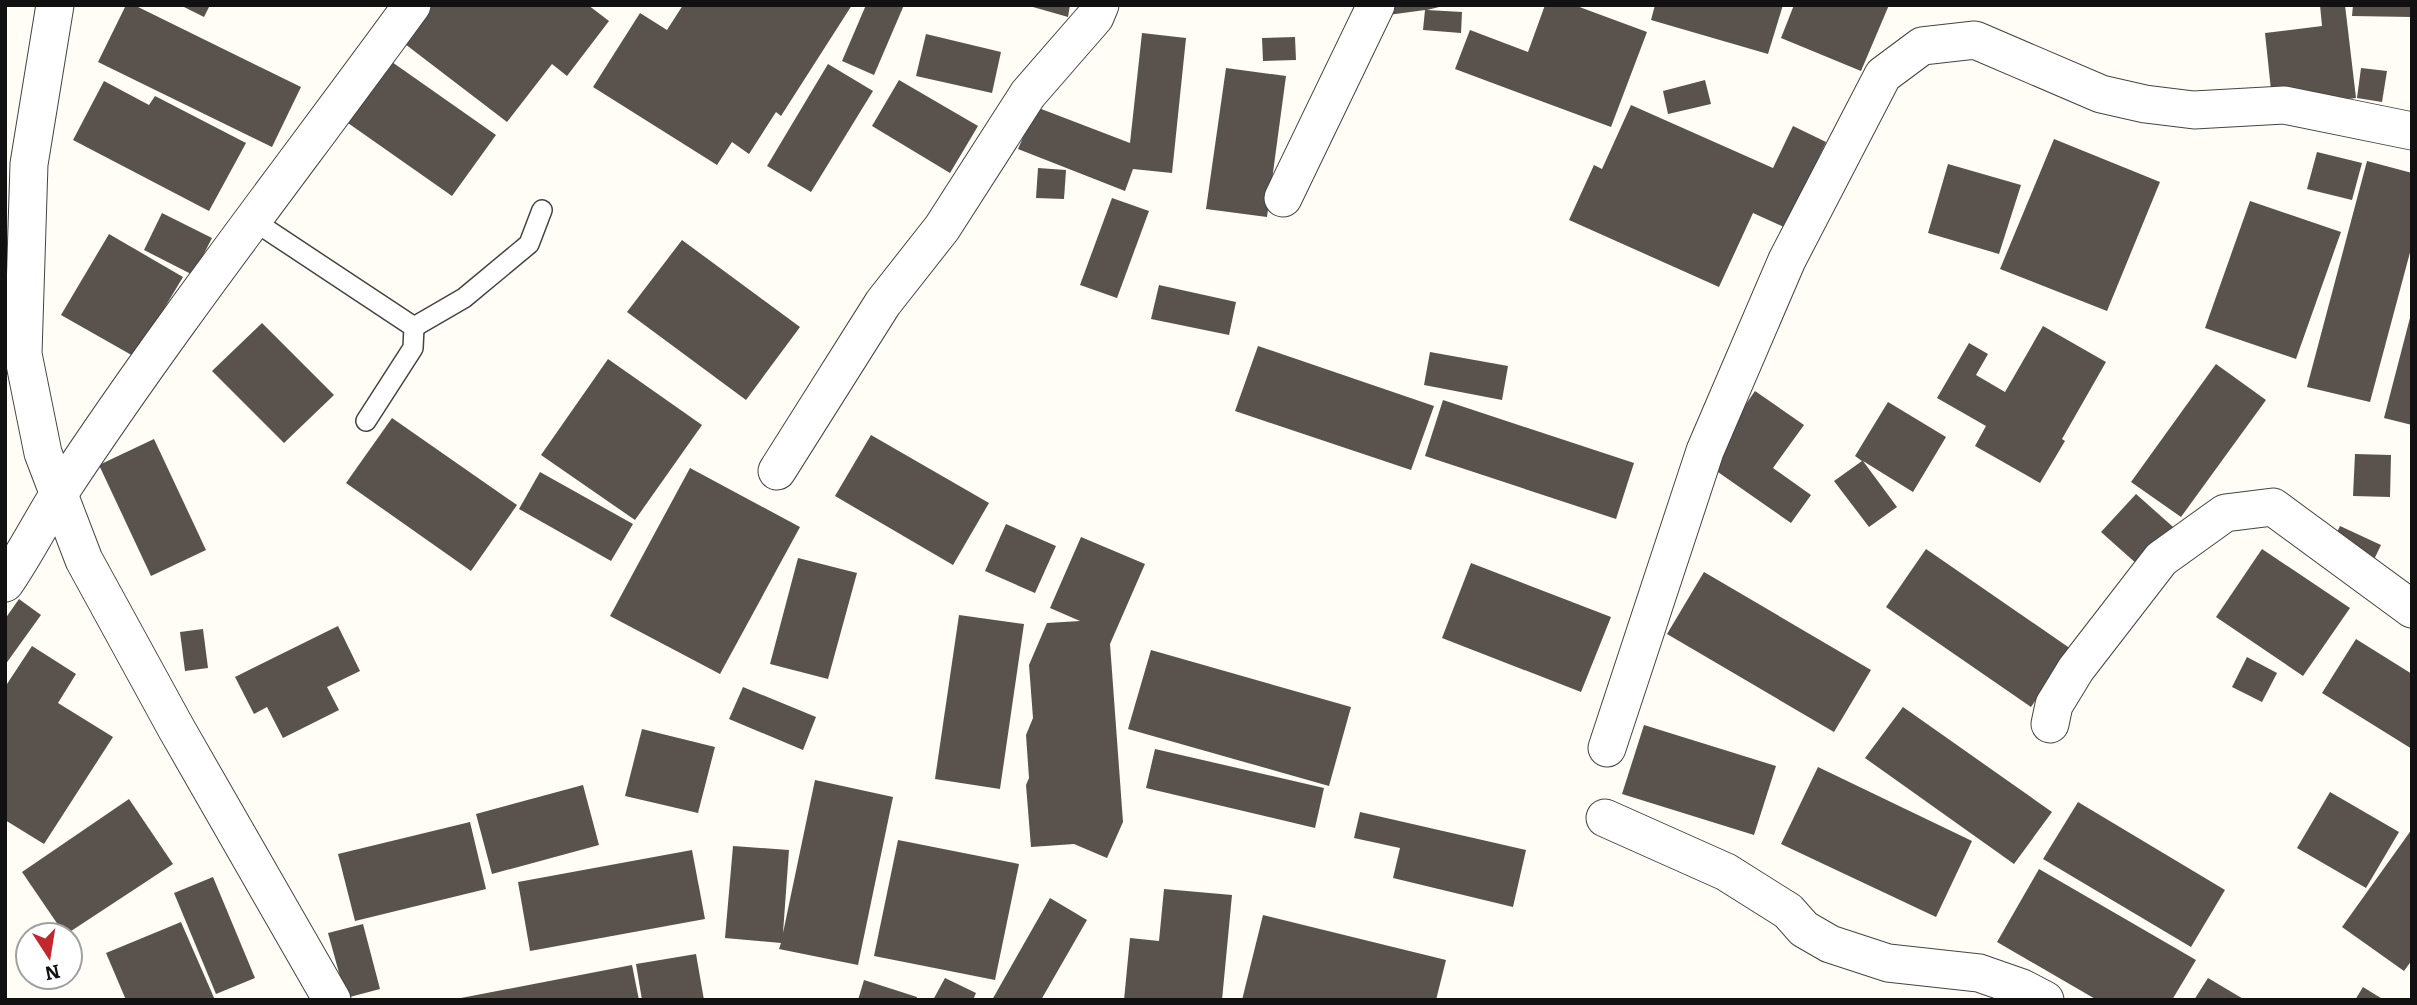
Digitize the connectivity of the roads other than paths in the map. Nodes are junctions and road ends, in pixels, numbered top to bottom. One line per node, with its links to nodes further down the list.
1 (55, 5): 12 (street)
2 (412, 5): 8 (street)
3 (1100, 5): 11 (street)
4 (1376, 5): 6 (street)
5 (2412, 131): 17 (street)
6 (1283, 198)
7 (542, 210): 9 (lane)
8 (254, 220): 9 (lane); 12 (street)
9 (414, 327): 10 (lane)
10 (366, 421)
11 (777, 471)
12 (59, 495): 13 (street); 19 (street)
13 (18, 540): 14 (street)
14 (5, 583)
15 (2412, 609): 16 (street)
16 (2050, 723)
17 (1607, 748)
18 (1605, 818): 20 (street)
19 (332, 1000)
20 (2045, 1000)

